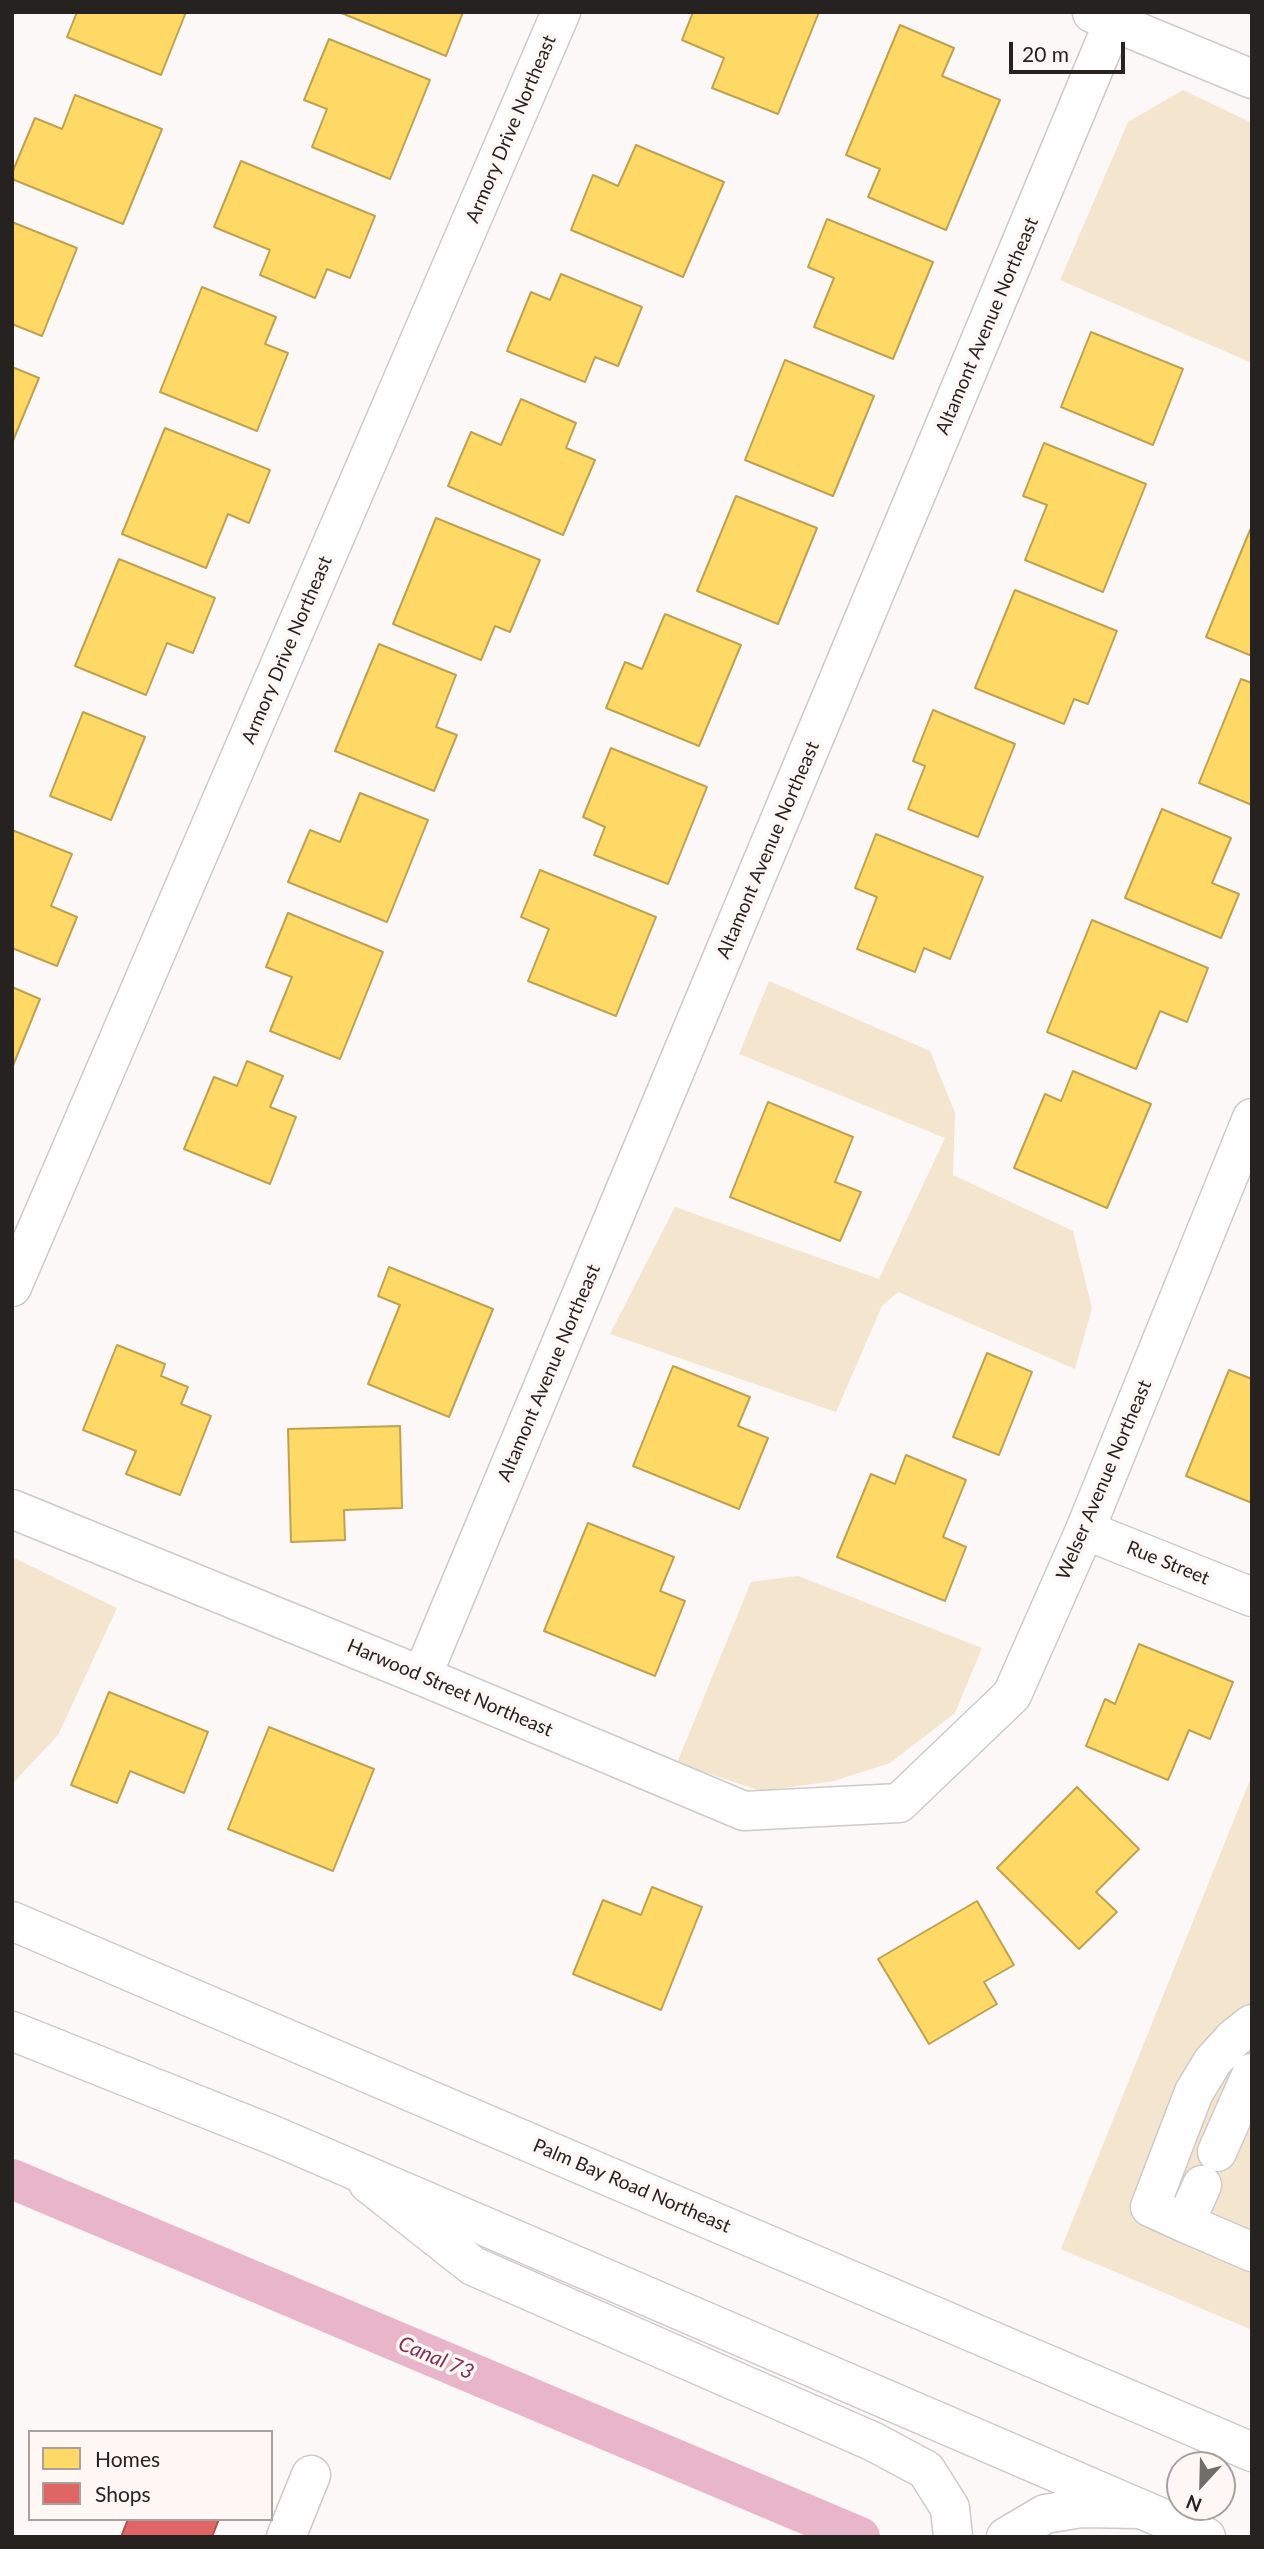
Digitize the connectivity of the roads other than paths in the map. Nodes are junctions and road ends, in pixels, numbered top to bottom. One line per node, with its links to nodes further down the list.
1 (561, 12): 5 (street, Armory Drive Northeast)
2 (1102, 18): 3 (street); 9 (street, Altamont Avenue Northeast)
3 (1252, 79)
4 (1252, 1118): 7 (street, Welser Avenue Northeast)
5 (12, 1287)
6 (12, 1509): 9 (street, Harwood Street Northeast)
7 (1085, 1530): 8 (street, Rue Street); 10 (street, Welser Avenue Northeast)
8 (1252, 1597)
9 (422, 1676): 10 (street, Harwood Street Northeast)
10 (899, 1803)
11 (12, 1921): 18 (street, Palm Bay Road Northeast)
12 (1252, 2024): 16 (street)
13 (12, 2031): 15 (street)
14 (1252, 2073): 16 (street)
15 (352, 2171): 20 (street); 22 (street)
16 (1185, 2223): 17 (street)
17 (1252, 2252)
18 (1252, 2452)
19 (311, 2474): 21 (street)
20 (1141, 2509): 23 (street); 24 (street)
21 (286, 2537)
22 (953, 2537)
23 (1006, 2537)
24 (1206, 2537)

